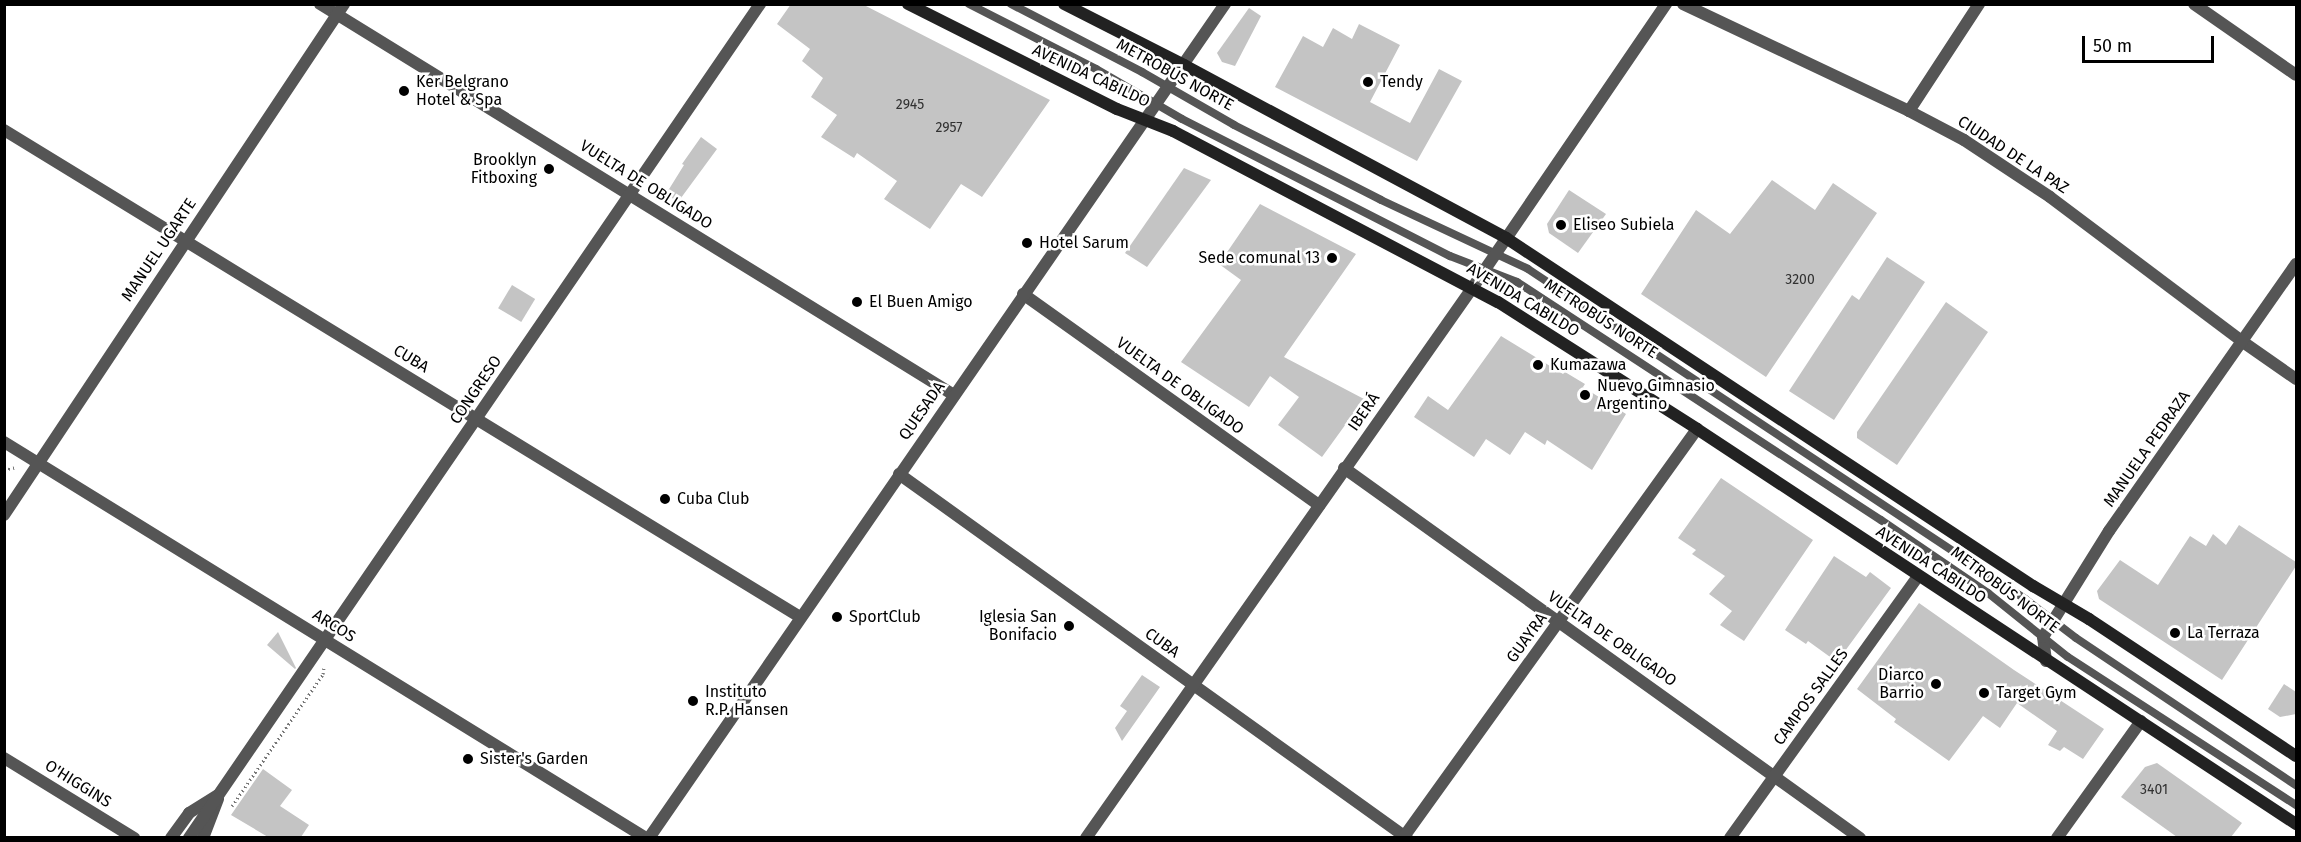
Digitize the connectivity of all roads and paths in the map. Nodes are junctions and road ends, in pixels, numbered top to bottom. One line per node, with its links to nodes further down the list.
1 (320, 4): 12 (street, VUELTA DE OBLIGADO)
2 (760, 4): 20 (street, CONGRESO)
3 (908, 4): 18 (main road, AVENIDA CABILDO)
4 (969, 4): 16 (lane, METROBÚS NORTE)
5 (1011, 4): 15 (lane, METROBÚS NORTE)
6 (1064, 4): 13 (main road)
7 (1225, 4): 13 (street, QUESADA)
8 (1666, 4): 21 (street, IBERÁ)
9 (1683, 4): 17 (street, CIUDAD DE LA PAZ)
10 (1979, 4): 17 (street)
11 (2194, 4): 14 (street)
12 (341, 10): 20 (street, VUELTA DE OBLIGADO); 22 (street, MANUEL UGARTE)
13 (1184, 65): 15 (street, QUESADA); 21 (main road)
14 (2296, 75)
15 (1167, 88): 16 (street, QUESADA); 23 (lane, METROBÚS NORTE)
16 (1156, 104): 18 (street, QUESADA); 25 (lane, METROBÚS NORTE)
17 (1909, 111): 28 (street, CIUDAD DE LA PAZ)
18 (1144, 119): 26 (main road, AVENIDA CABILDO); 27 (street, QUESADA)
19 (4, 130): 22 (street, CUBA)
20 (630, 195): 30 (street, VUELTA DE OBLIGADO); 31 (street, CONGRESO)
21 (1506, 238): 23 (street, IBERÁ); 40 (main road)
22 (185, 240): 31 (street, CUBA); 34 (street, MANUEL UGARTE)
23 (1495, 254): 25 (street, IBERÁ); 42 (lane, METROBÚS NORTE)
24 (2296, 264): 28 (street, MANUELA PEDRAZA)
25 (1484, 270): 26 (street, IBERÁ); 44 (lane, METROBÚS NORTE)
26 (1473, 287): 32 (main road, AVENIDA CABILDO); 35 (street, IBERÁ)
27 (1023, 294): 30 (street, QUESADA); 37 (street, VUELTA DE OBLIGADO)
28 (2243, 342): 29 (street, CIUDAD DE LA PAZ); 40 (street, MANUELA PEDRAZA)
29 (2296, 379)
30 (954, 395): 36 (street, QUESADA)
31 (477, 418): 41 (street, CUBA); 45 (street, CONGRESO)
32 (1697, 429): 39 (main road, AVENIDA CABILDO); 43 (street, GUAYRA)
33 (4, 442): 34 (street, ARCOS)
34 (38, 463): 38 (street, MANUEL UGARTE); 45 (street, ARCOS)
35 (1344, 468): 37 (street, IBERÁ); 43 (street, VUELTA DE OBLIGADO)
36 (899, 474): 41 (street, QUESADA); 47 (street, CUBA)
37 (1319, 506): 47 (street, IBERÁ)
38 (4, 515)
39 (1918, 576): 46 (main road, AVENIDA CABILDO); 51 (street, CAMPOS SALLES)
40 (2063, 604): 42 (street, MANUELA PEDRAZA); 49 (main road)
41 (800, 617): 61 (street, QUESADA)
42 (2054, 620): 44 (street, MANUELA PEDRAZA); 52 (lane, METROBÚS NORTE)
43 (1559, 622): 51 (street, VUELTA DE OBLIGADO); 63 (street, GUAYRA)
44 (2043, 637): 46 (street); 54 (lane, METROBÚS NORTE)
45 (325, 639): 53 (street, CONGRESO); 55 (path); 61 (street, ARCOS)
46 (2046, 661): 48 (main road, AVENIDA CABILDO)
47 (1194, 686): 62 (street, IBERÁ); 63 (street, CUBA)
48 (2141, 721): 56 (main road, AVENIDA CABILDO); 66 (street)
49 (2296, 756)
50 (4, 758): 57 (street, O'HIGGINS)
51 (1774, 775): 64 (street, CAMPOS SALLES); 65 (street, VUELTA DE OBLIGADO)
52 (2296, 785)
53 (219, 795): 58 (street, CONGRESO); 59 (street, CONGRESO); 60 (street, CONGRESO)
54 (2296, 805)
55 (231, 809)
56 (2296, 824)
57 (134, 837)
58 (171, 837)
59 (189, 837)
60 (203, 837)
61 (648, 837)
62 (1086, 837)
63 (1405, 837)
64 (1730, 837)
65 (1860, 837)
66 (2057, 837)

